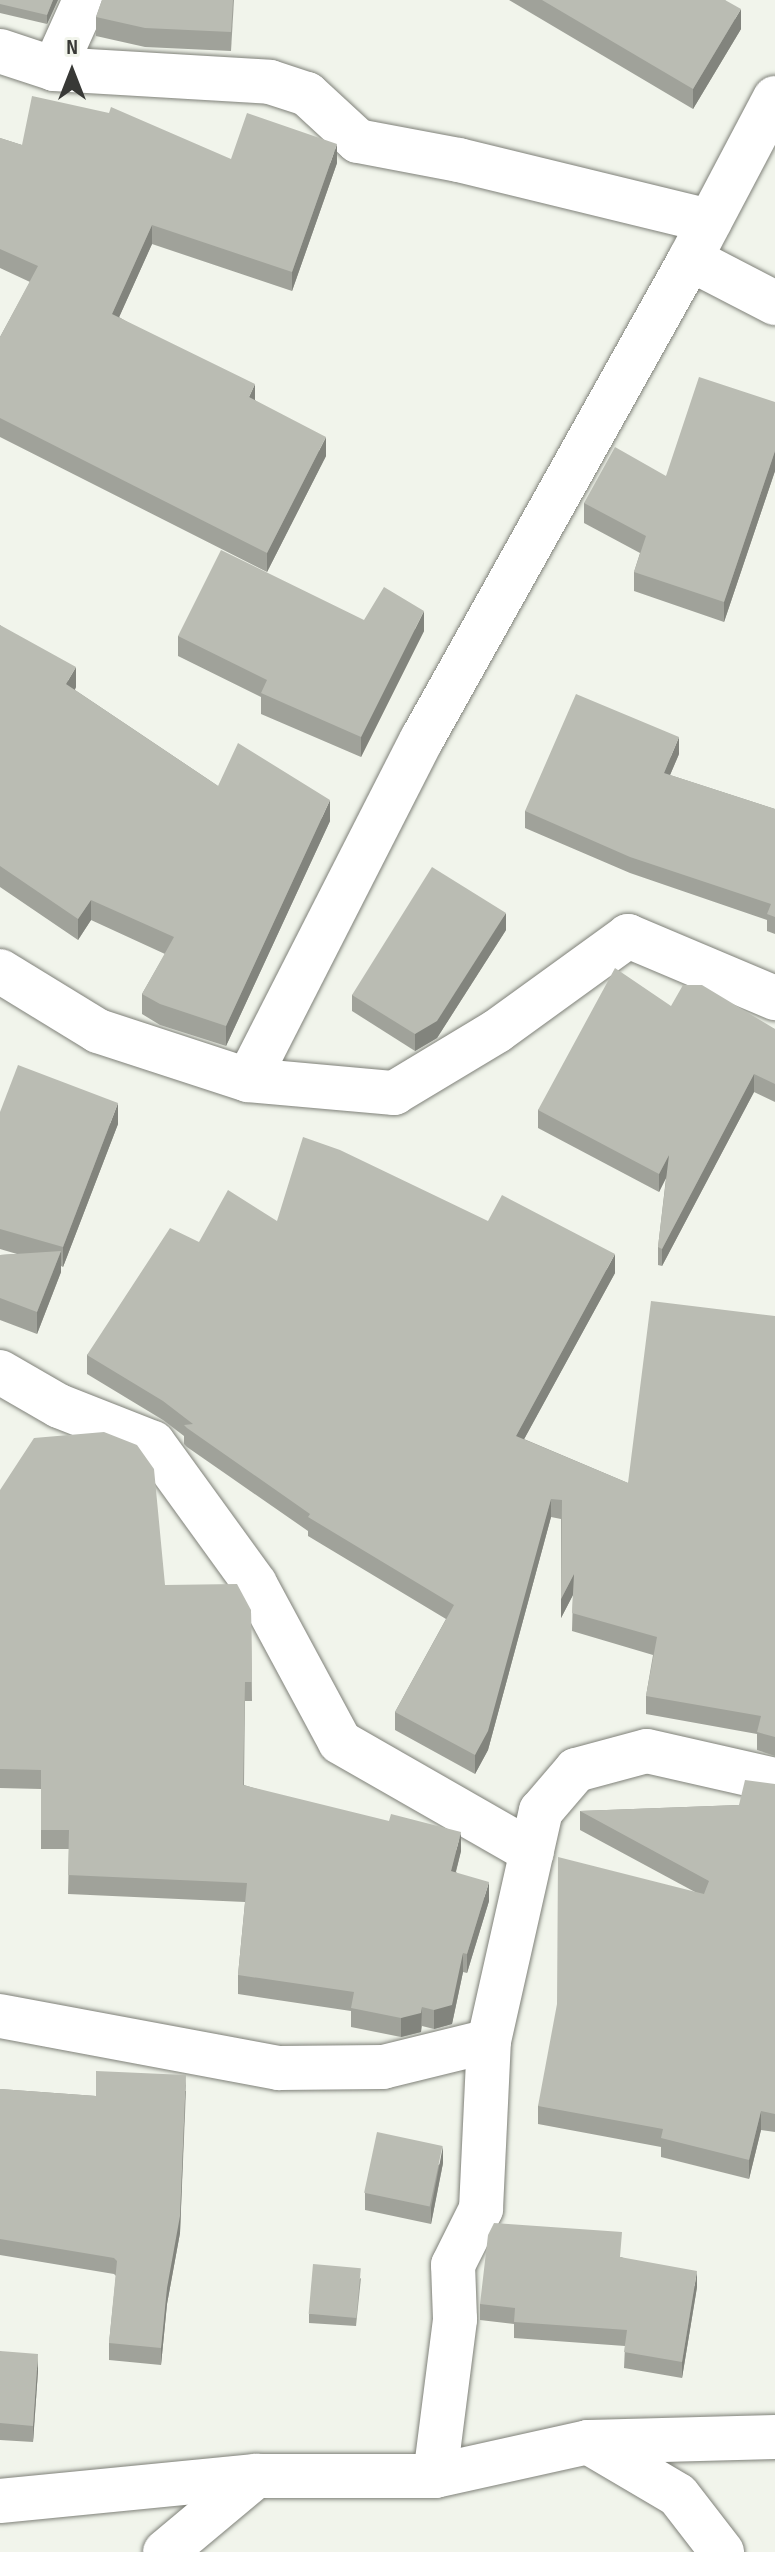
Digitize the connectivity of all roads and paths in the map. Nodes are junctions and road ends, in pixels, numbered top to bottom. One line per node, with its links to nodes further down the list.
1 (85, 0): 3 (street)
2 (0, 51): 3 (street)
3 (54, 69): 5 (street)
4 (775, 98): 5 (street)
5 (710, 221): 6 (street)
6 (690, 259): 7 (street); 10 (street)
7 (775, 303)
8 (0, 971): 10 (street)
9 (775, 998): 10 (street)
10 (248, 1080)
11 (0, 1372): 13 (street)
12 (775, 1780): 13 (street)
13 (532, 1852): 15 (street)
14 (0, 2016): 15 (street)
15 (489, 2041): 19 (street)
16 (775, 2437): 17 (street)
17 (588, 2442): 19 (street); 22 (street)
18 (256, 2476): 19 (street); 20 (street); 21 (street)
19 (435, 2476)
20 (0, 2501)
21 (165, 2552)
22 (722, 2552)

